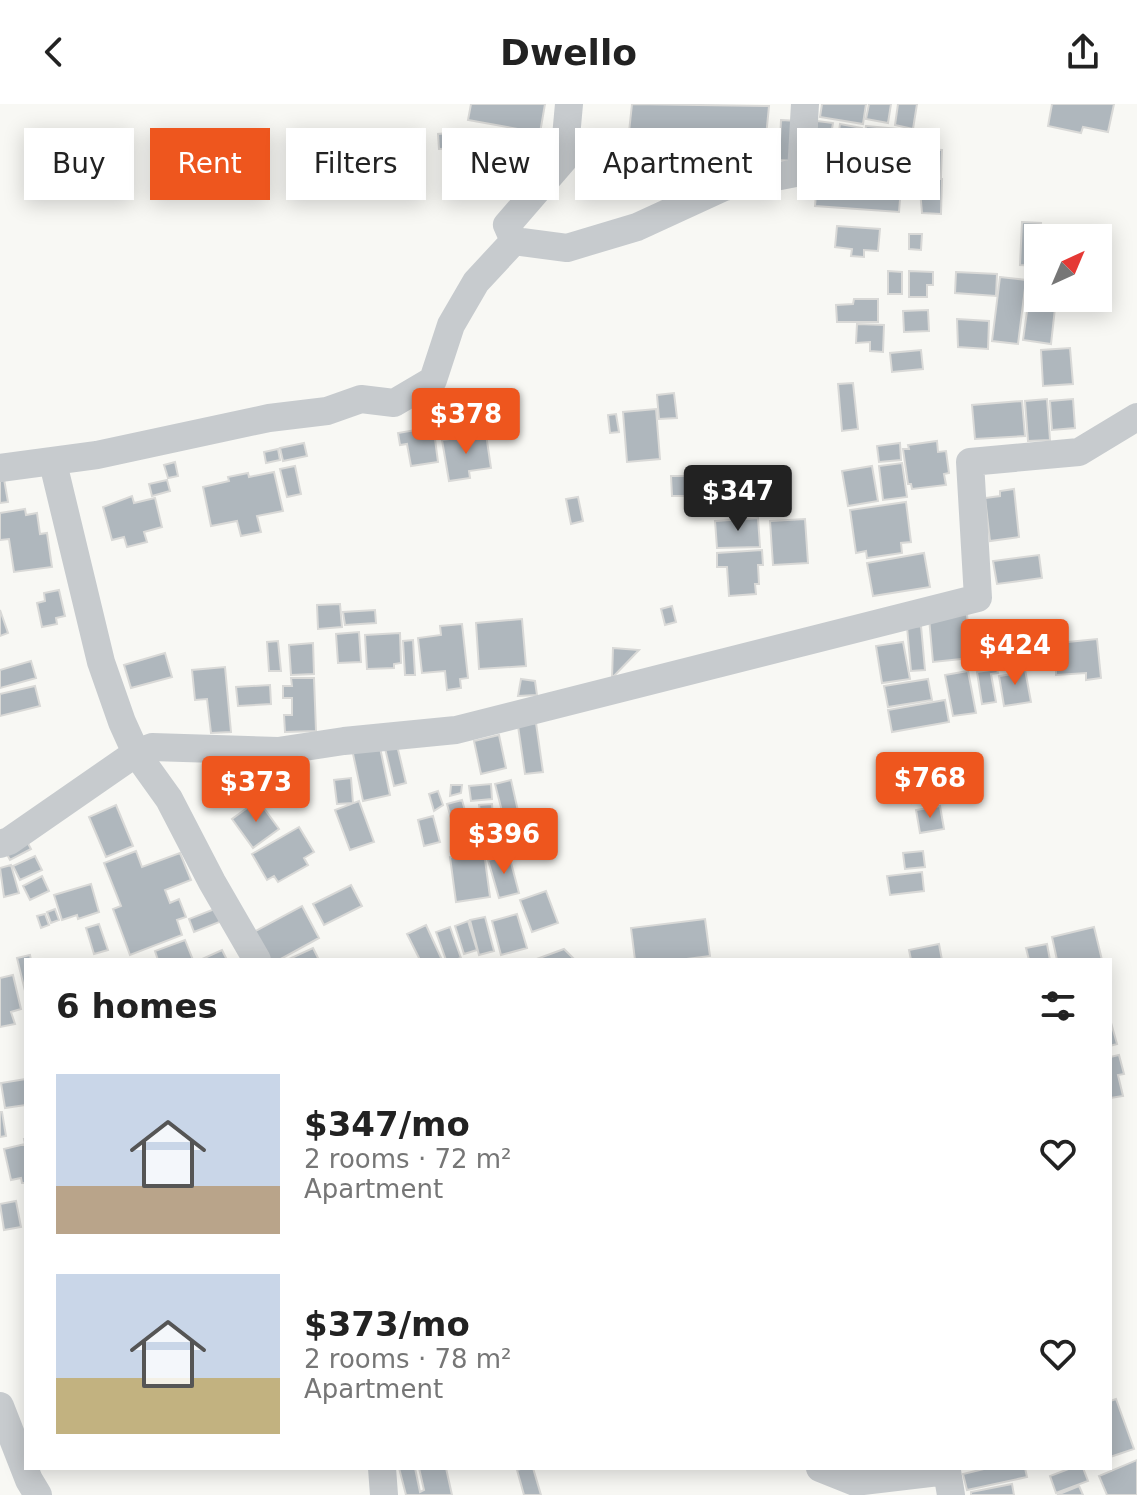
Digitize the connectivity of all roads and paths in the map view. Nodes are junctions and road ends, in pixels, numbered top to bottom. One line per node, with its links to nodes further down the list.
1 (569, 104): 3 (street)
2 (805, 104): 3 (street)
3 (514, 241): 5 (street)
4 (1137, 417): 7 (street)
5 (53, 463): 6 (street); 7 (street)
6 (0, 468)
7 (136, 753): 8 (street); 9 (street)
8 (0, 844)
9 (256, 958)
10 (0, 1406): 11 (street)
11 (24, 1467)
12 (25, 1470): 15 (street)
13 (382, 1470): 16 (street)
14 (825, 1470): 17 (street)
15 (38, 1495)
16 (384, 1495)
17 (951, 1495)

